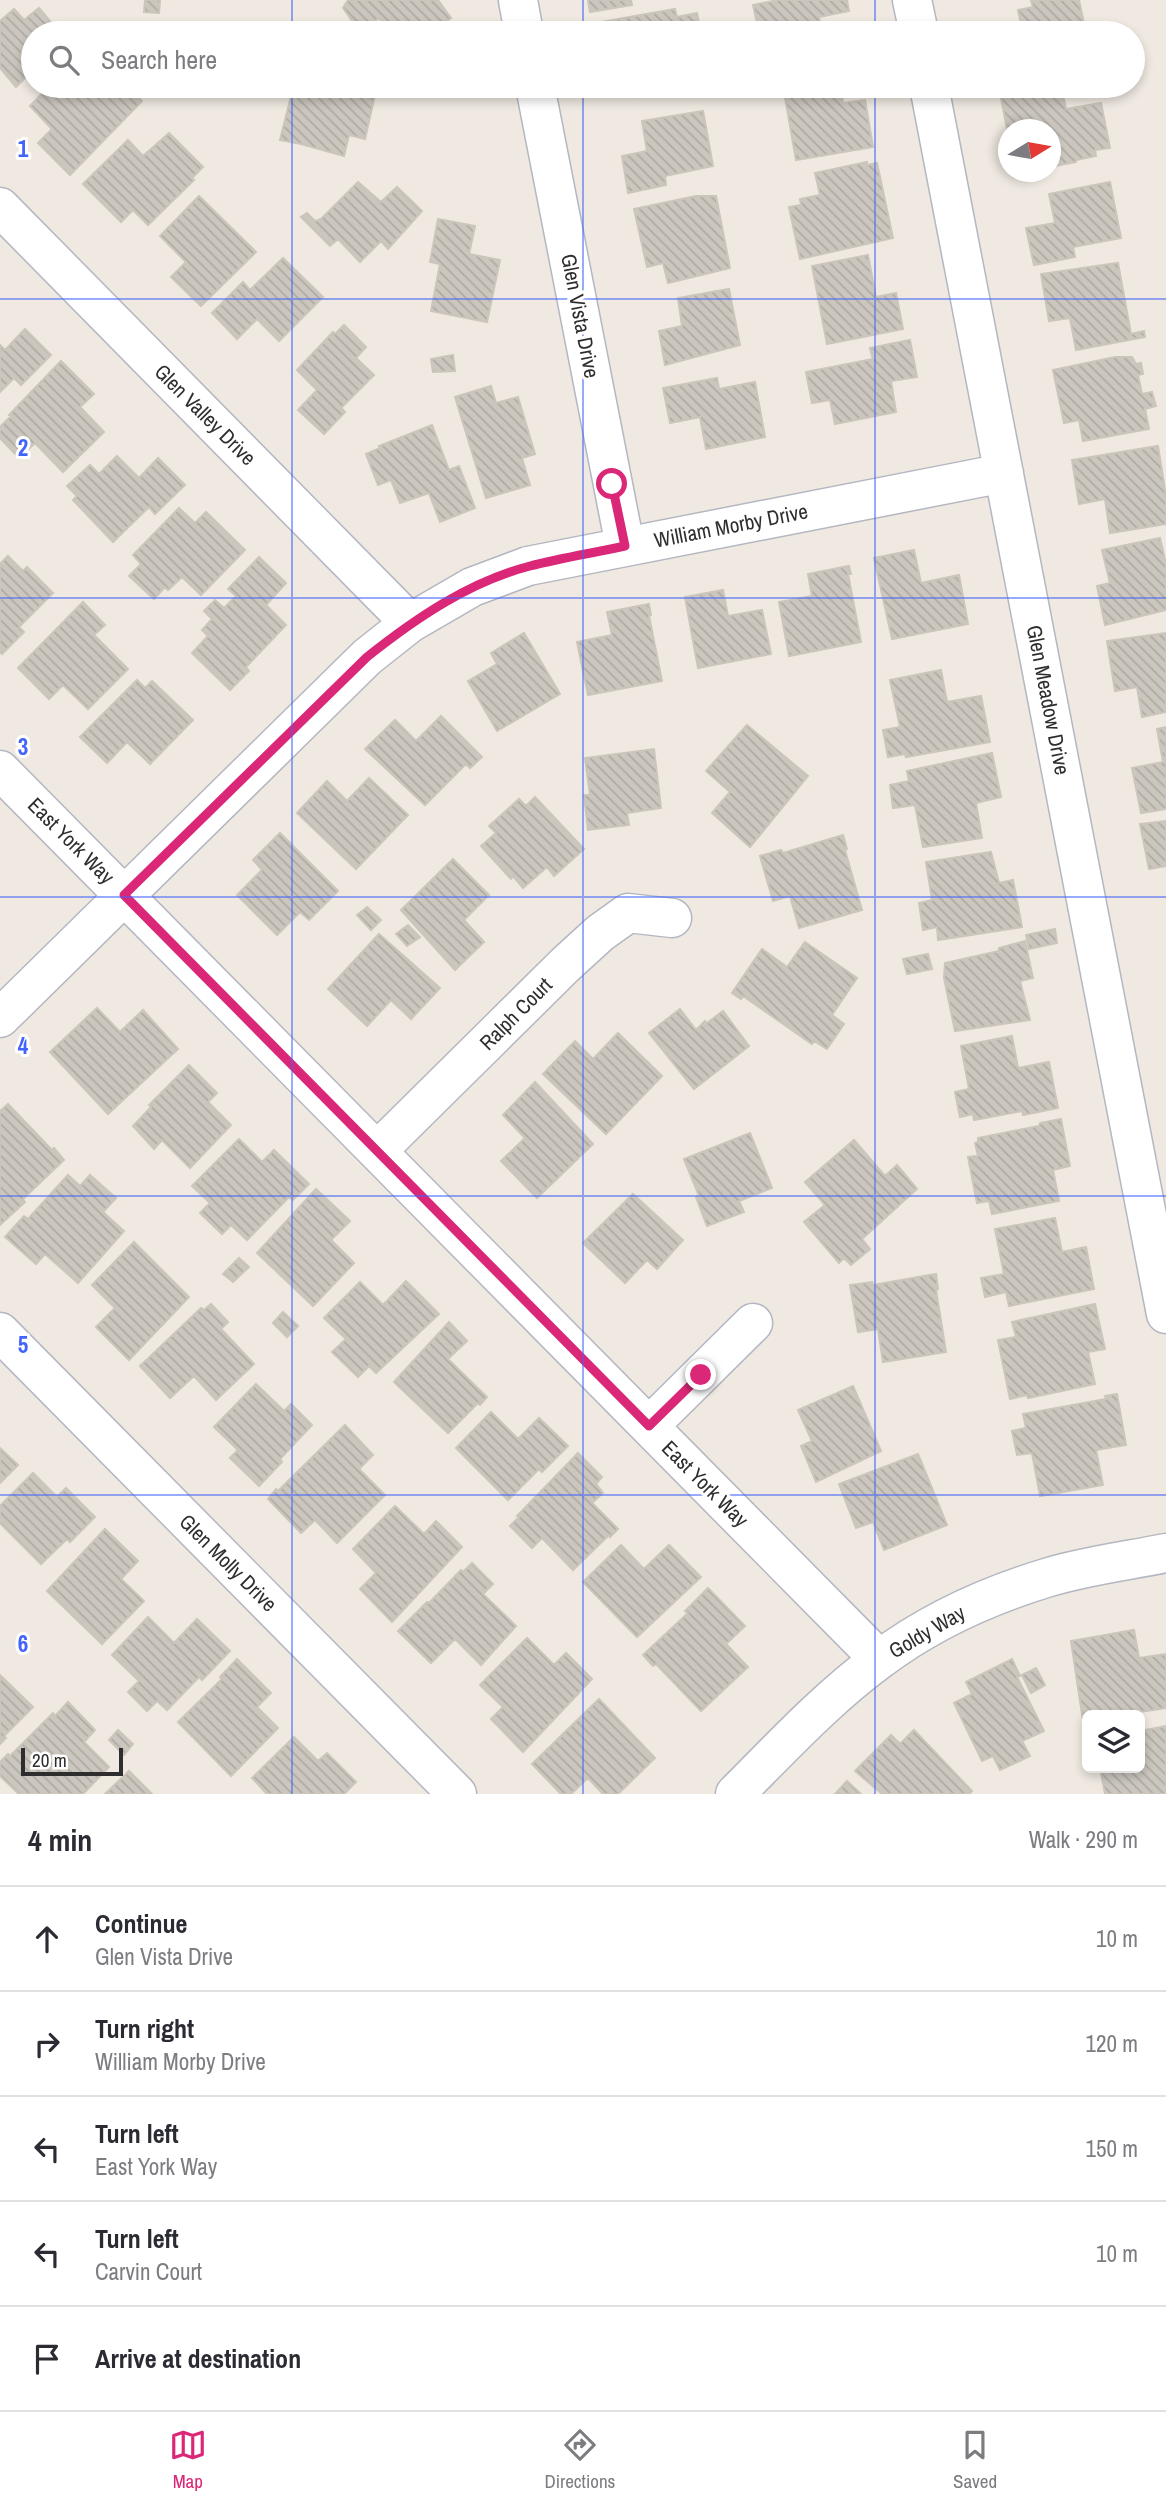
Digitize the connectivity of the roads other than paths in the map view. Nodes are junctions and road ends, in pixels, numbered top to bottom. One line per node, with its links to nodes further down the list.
1 (518, 0): 3 (street)
2 (912, 0): 4 (street)
3 (522, 21)
4 (916, 21)
5 (537, 98): 9 (street, Glen Vista Drive)
6 (931, 98): 8 (street, Glen Meadow Drive)
7 (0, 207): 10 (street, Glen Valley Drive)
8 (1004, 473): 9 (street, William Morby Drive); 16 (street, Glen Meadow Drive)
9 (625, 546): 10 (street, William Morby Drive)
10 (410, 623): 12 (street, William Morby Drive)
11 (0, 770): 12 (street, East York Way)
12 (124, 895): 14 (street, William Morby Drive); 15 (street, East York Way)
13 (672, 918): 15 (street, Ralph Court)
14 (0, 1018)
15 (377, 1151): 19 (street, East York Way)
16 (1166, 1314)
17 (753, 1323): 19 (street)
18 (0, 1332): 22 (street, Glen Molly Drive)
19 (649, 1426): 21 (street, East York Way)
20 (1166, 1553): 21 (street, Goldy Way)
21 (879, 1660): 23 (street, Goldy Way)
22 (457, 1794)
23 (735, 1794)

